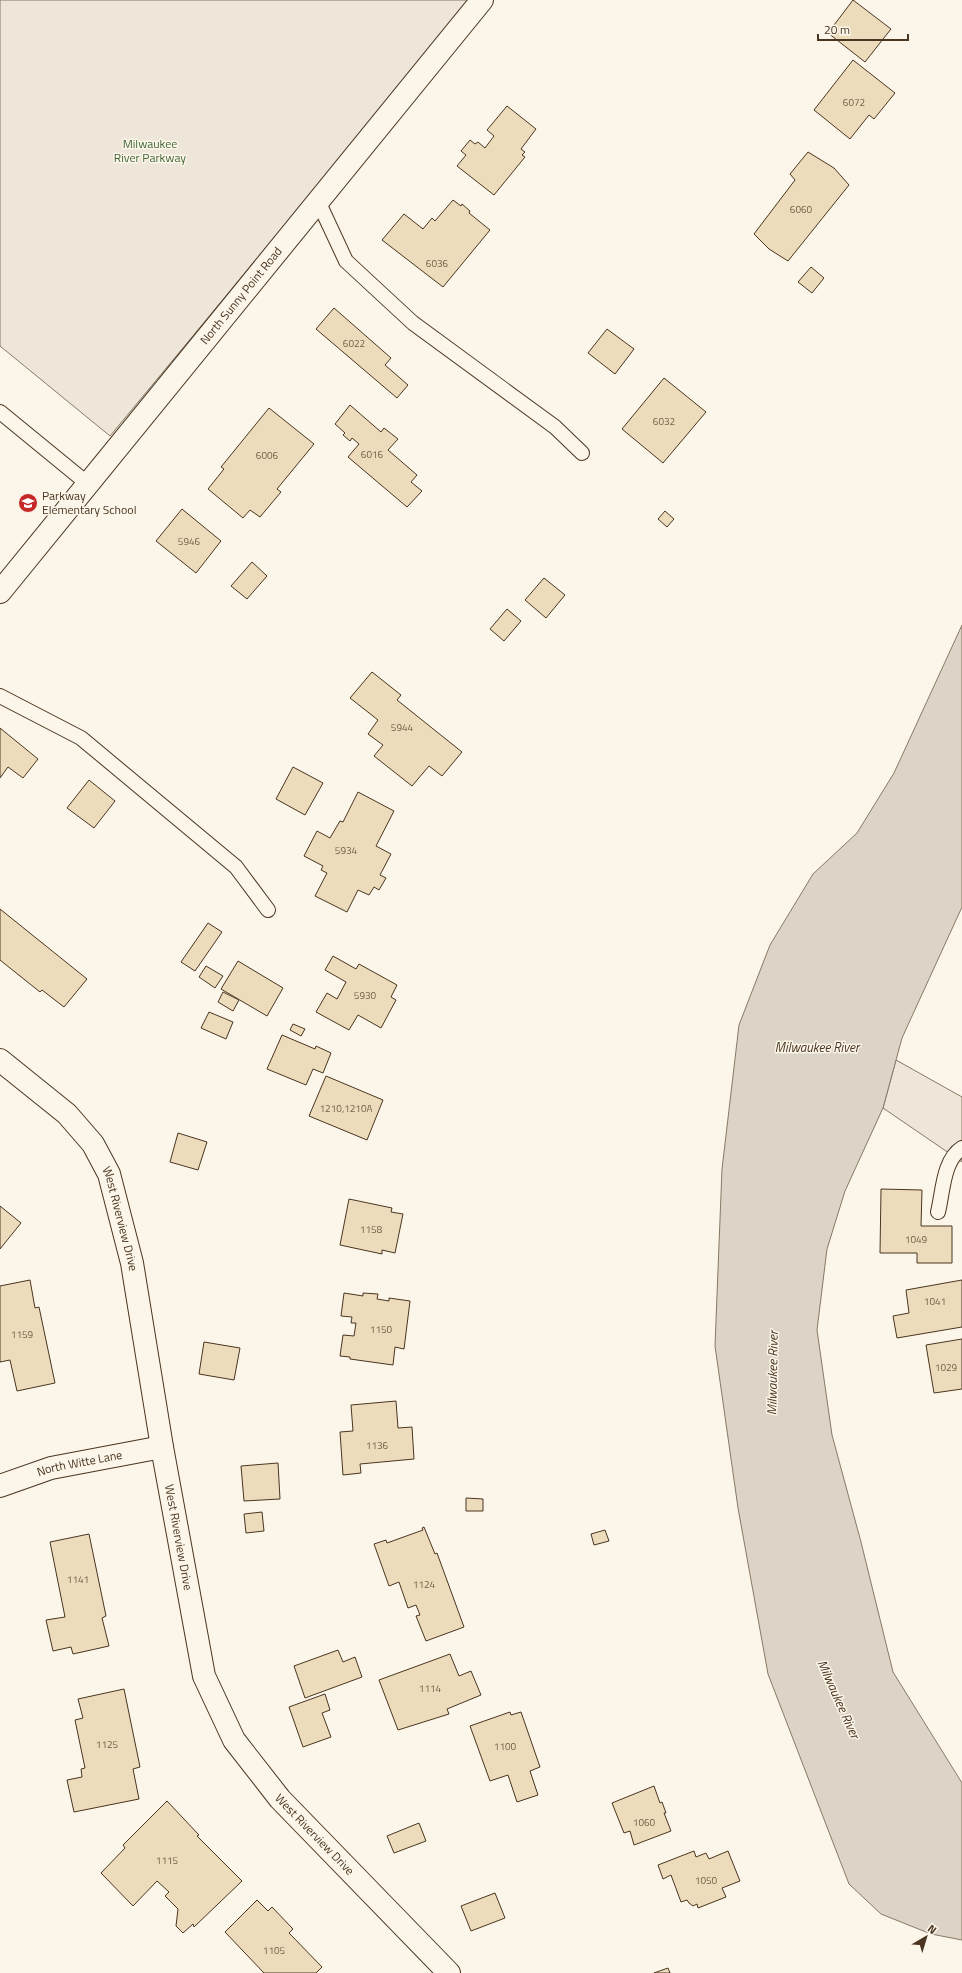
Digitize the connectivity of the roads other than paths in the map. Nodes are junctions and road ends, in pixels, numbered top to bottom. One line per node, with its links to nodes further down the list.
1 (482, 0): 2 (street, North Sunny Point Road)
2 (318, 201): 4 (lane); 5 (street, North Sunny Point Road)
3 (0, 412): 5 (lane)
4 (582, 453)
5 (88, 484): 6 (street, North Sunny Point Road)
6 (0, 592)
7 (0, 696): 8 (lane)
8 (268, 910)
9 (0, 1060): 12 (street, West Riverview Drive)
10 (962, 1148): 11 (lane)
11 (938, 1212)
12 (162, 1447): 13 (street, North Witte Lane); 14 (street, West Riverview Drive)
13 (0, 1486)
14 (449, 1973)

